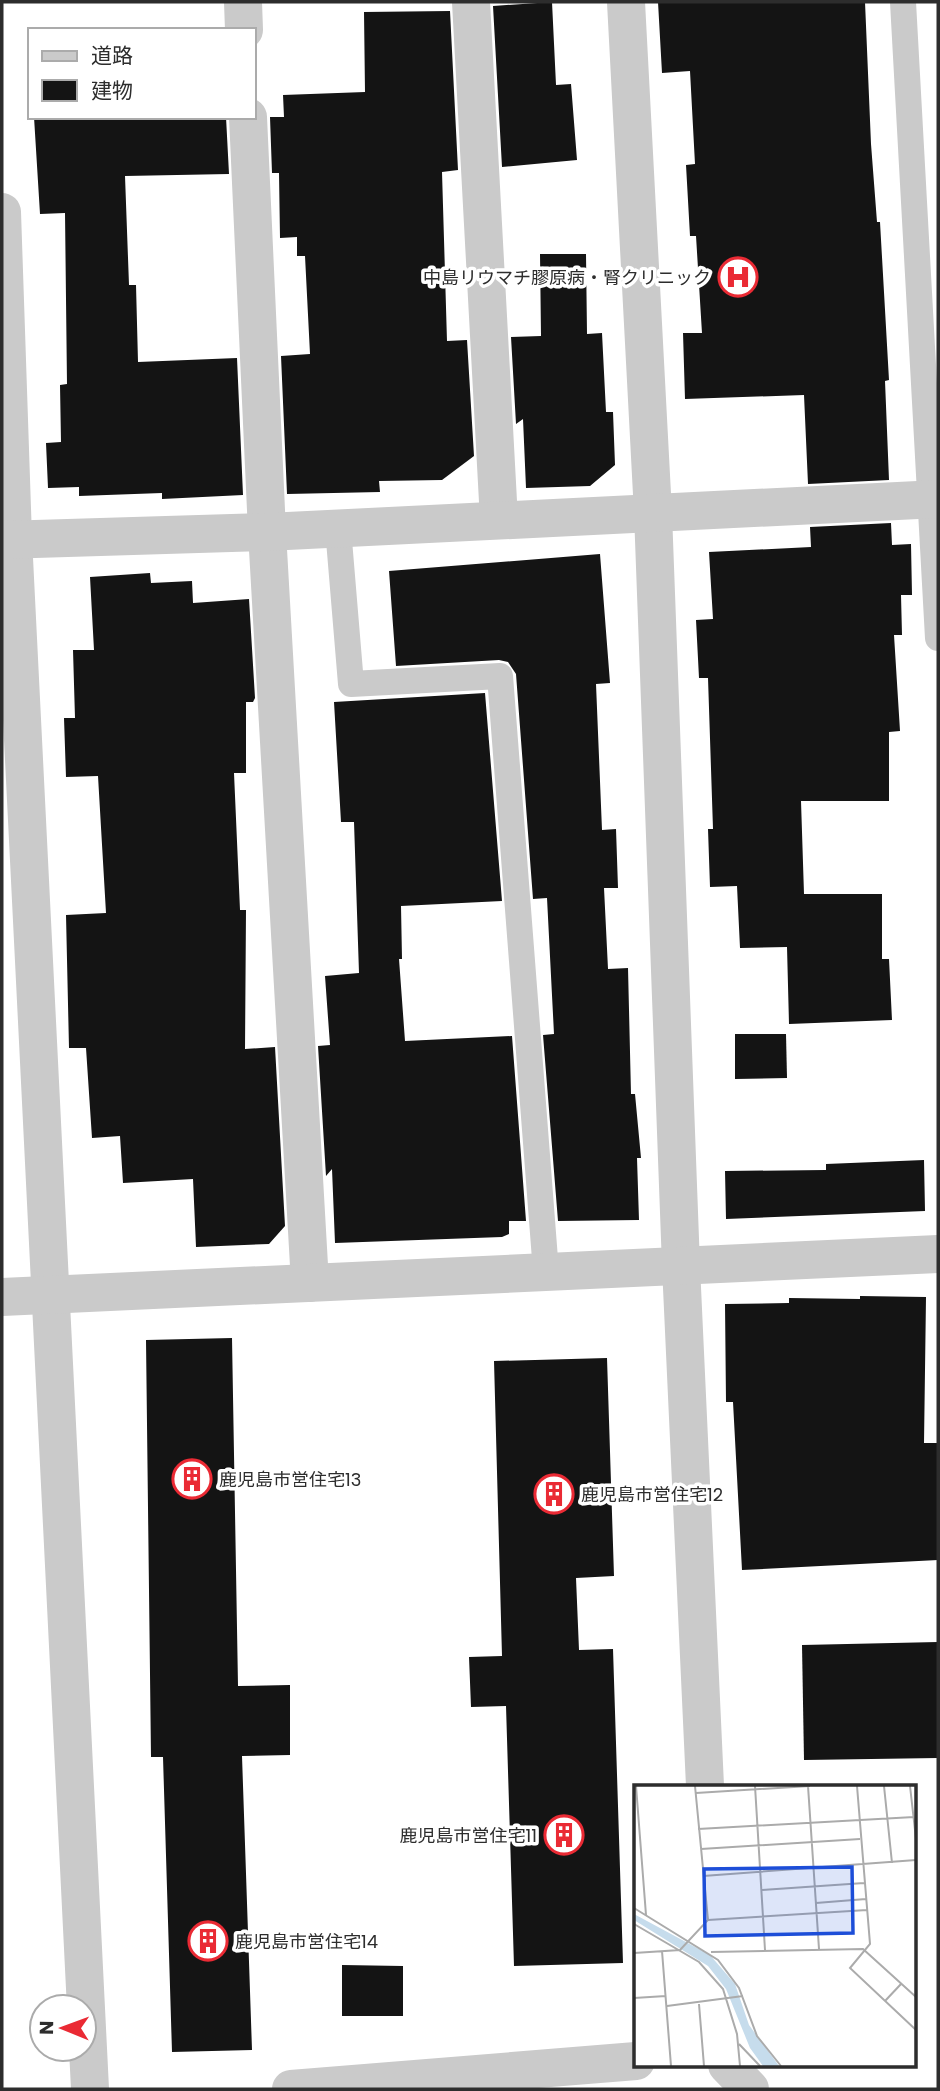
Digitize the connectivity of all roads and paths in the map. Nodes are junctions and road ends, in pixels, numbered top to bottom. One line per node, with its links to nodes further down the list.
1 (243, 2): 5 (street)
2 (471, 2): 10 (street)
3 (625, 2): 9 (street)
4 (903, 2): 8 (lane)
5 (244, 28)
6 (248, 119): 12 (street)
7 (2, 212): 13 (street)
8 (935, 499): 9 (street); 14 (lane)
9 (653, 513): 10 (street); 16 (street)
10 (499, 520): 11 (street)
11 (338, 528): 12 (street); 17 (lane)
12 (267, 531): 13 (street); 18 (street)
13 (8, 539): 19 (street)
14 (938, 638)
15 (938, 1254): 16 (street)
16 (681, 1266): 17 (street); 21 (street)
17 (546, 1272): 18 (street)
18 (310, 1283): 19 (street)
19 (52, 1294): 20 (street); 24 (street)
20 (2, 1297)
21 (705, 1785)
22 (634, 2061): 25 (street)
23 (728, 2066): 26 (street)
24 (90, 2089)
25 (291, 2089)
26 (750, 2089)

